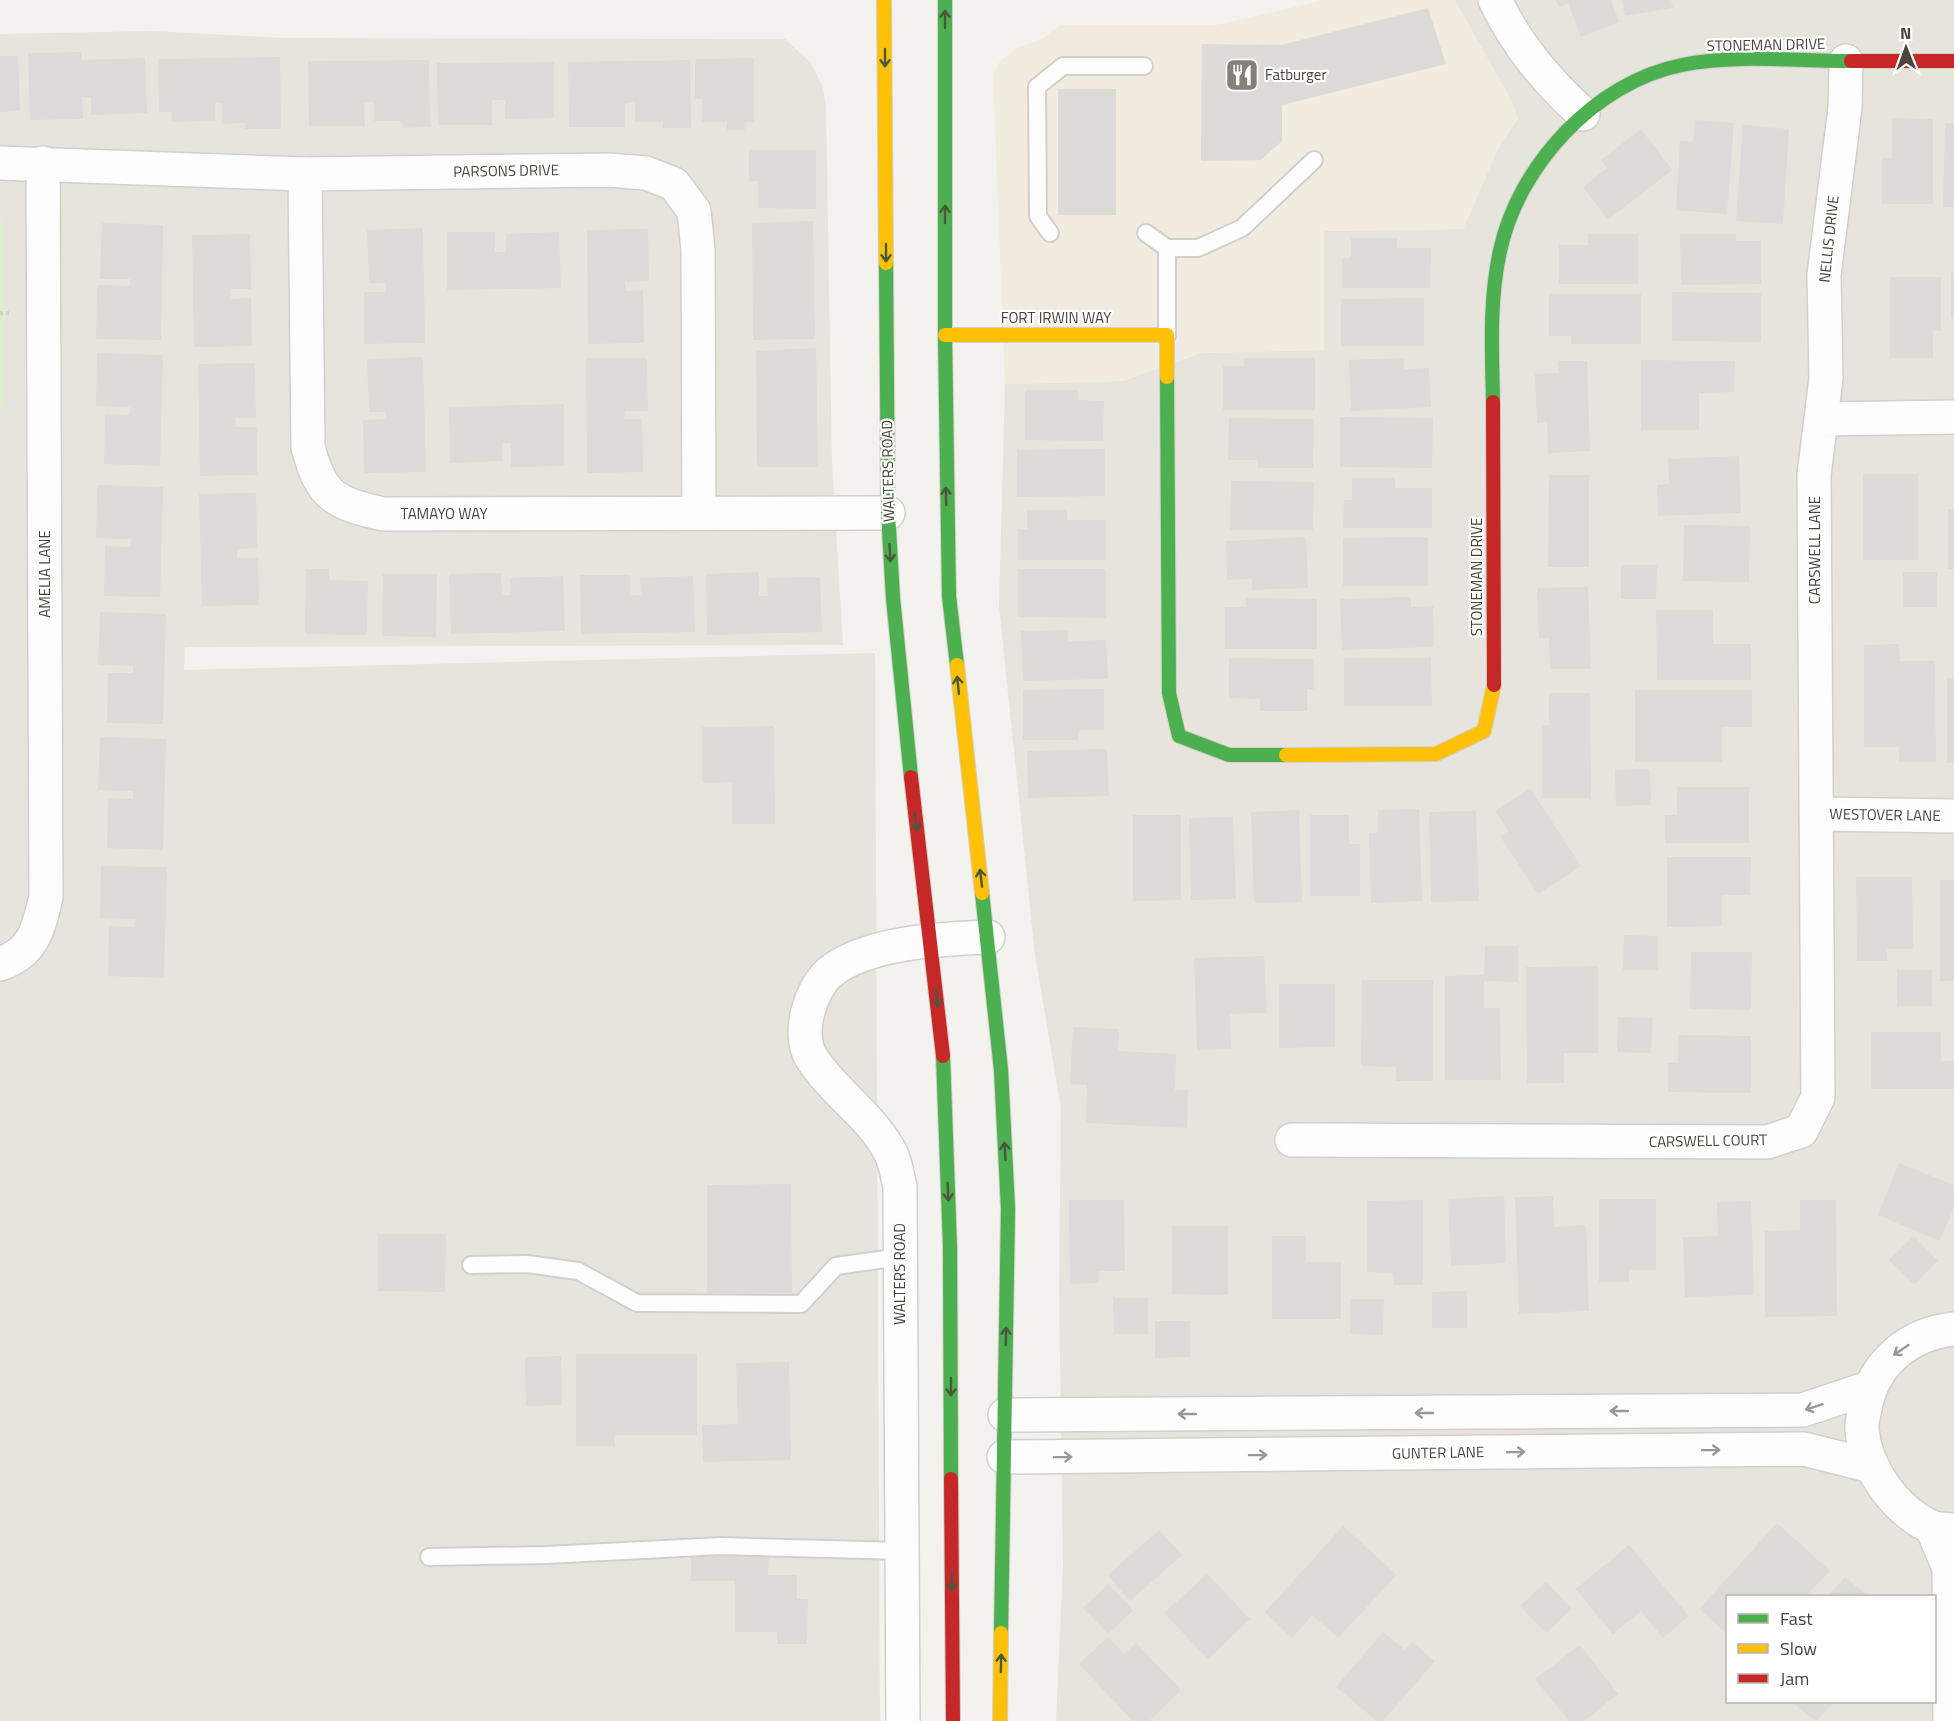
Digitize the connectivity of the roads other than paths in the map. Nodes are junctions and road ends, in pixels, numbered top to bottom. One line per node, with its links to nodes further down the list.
1 (884, 0): 20 (main road, WALTERS ROAD, one-way to 20)
2 (945, 0): 15 (main road, one-way to 2)
3 (1495, 0): 7 (street)
4 (1846, 60): 5 (main road, STONEMAN DRIVE); 7 (main road, STONEMAN DRIVE); 18 (street, NELLIS DRIVE)
5 (1954, 61)
6 (1144, 66): 12 (lane)
7 (1583, 114): 16 (main road, STONEMAN DRIVE)
8 (1314, 160): 14 (lane)
9 (0, 163): 10 (street, PARSONS DRIVE)
10 (43, 163): 11 (street, PARSONS DRIVE); 25 (street, AMELIA LANE)
11 (305, 174): 19 (street, TAMAYO WAY); 19 (street, PARSONS DRIVE)
12 (1050, 233)
13 (1146, 233): 14 (lane)
14 (1167, 248): 16 (lane)
15 (945, 335): 16 (main road, FORT IRWIN WAY); 23 (main road, one-way to 15)
16 (1167, 335)
17 (1954, 417): 18 (street)
18 (1821, 419): 21 (street, CARSWELL LANE)
19 (699, 513): 20 (street, TAMAYO WAY)
20 (888, 513): 24 (main road, WALTERS ROAD, one-way to 24)
21 (1817, 814): 22 (street, WESTOVER LANE); 26 (street, CARSWELL COURT)
22 (1954, 816)
23 (988, 936): 24 (street, WALTERS ROAD); 31 (main road, one-way to 23)
24 (931, 940): 27 (street, WALTERS ROAD); 38 (main road, WALTERS ROAD, one-way to 38)
25 (0, 964)
26 (1292, 1140)
27 (900, 1257): 28 (lane); 35 (street, WALTERS ROAD)
28 (471, 1265)
29 (1954, 1329): 30 (street, one-way to 30)
30 (1869, 1388): 31 (street, one-way to 31); 33 (street)
31 (1005, 1415): 32 (main road)
32 (1004, 1457): 33 (street, GUNTER LANE, one-way to 33); 39 (main road, one-way to 32)
33 (1871, 1466): 34 (street)
34 (1943, 1529): 40 (street)
35 (902, 1551): 36 (lane); 37 (street, WALTERS ROAD)
36 (429, 1557)
37 (903, 1721)
38 (953, 1721)
39 (1000, 1721)
40 (1950, 1721)

